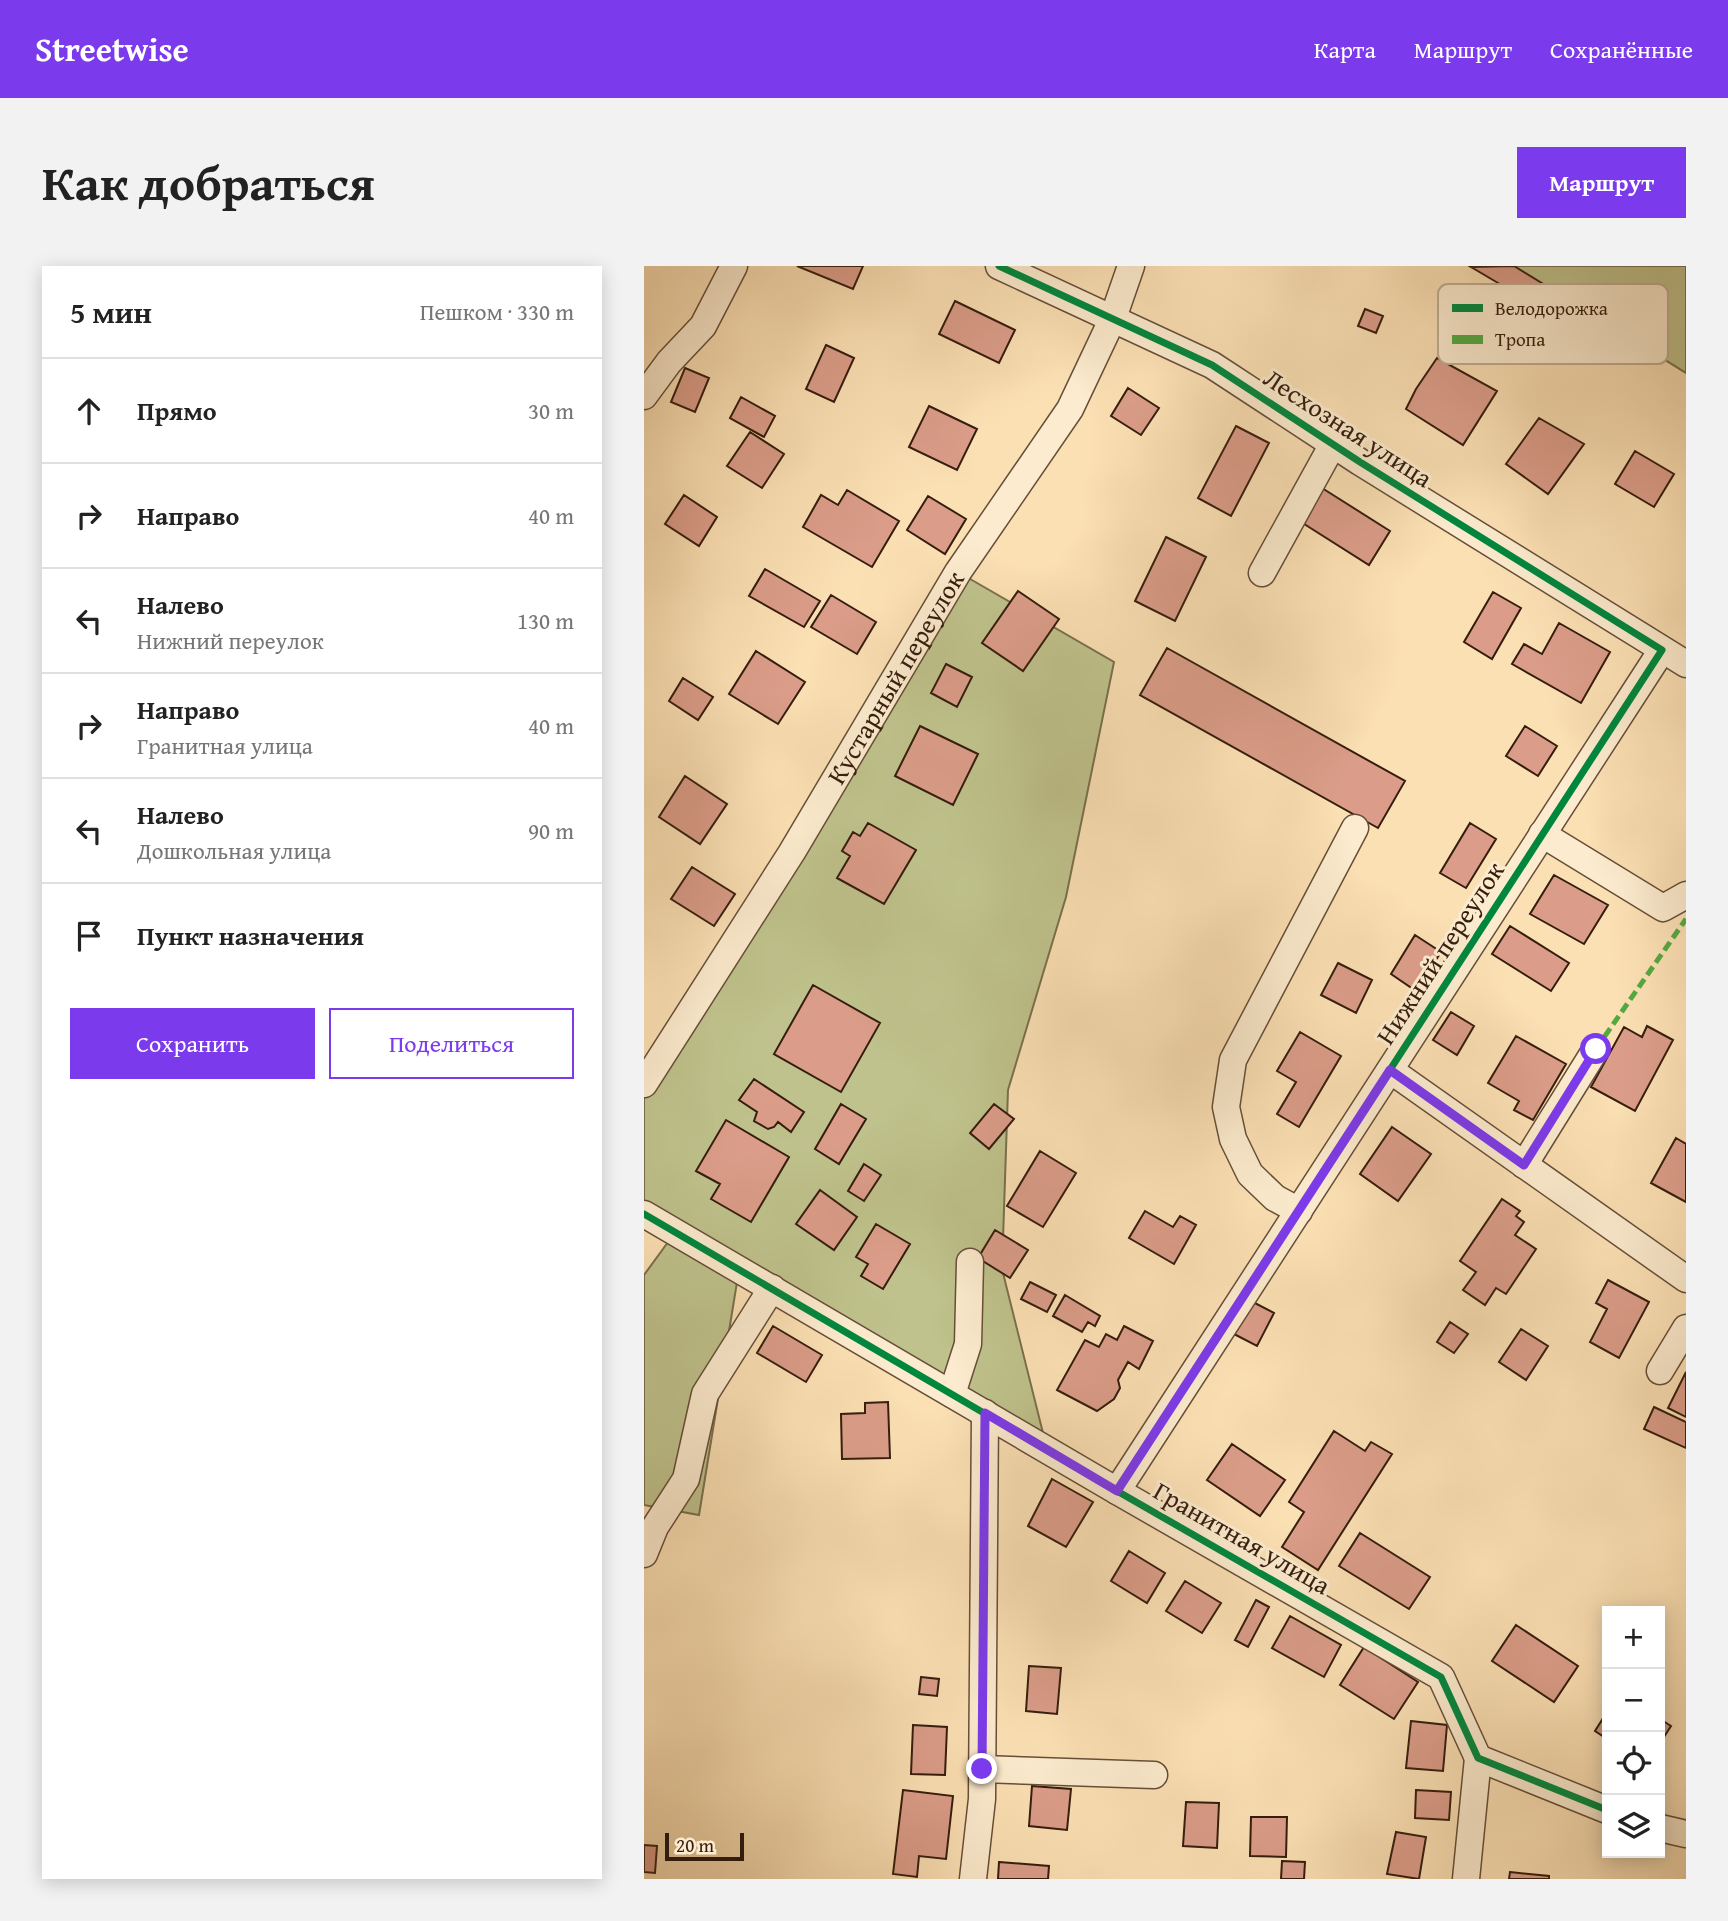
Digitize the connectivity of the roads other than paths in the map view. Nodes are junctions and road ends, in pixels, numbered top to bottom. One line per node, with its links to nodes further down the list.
1 (734, 266): 5 (street)
2 (999, 266): 4 (street, Лесхозная улица)
3 (1131, 266): 4 (street, Кустарный переулок)
4 (1113, 318): 6 (street, Лесхозная улица); 15 (street, Кустарный переулок)
5 (644, 396)
6 (1333, 444): 7 (street); 8 (street, Лесхозная улица)
7 (1262, 573)
8 (1662, 650): 9 (street, Лесхозная улица); 11 (street, Нижний переулок)
9 (1686, 664)
10 (1355, 828): 17 (street)
11 (1542, 834): 12 (street); 14 (street, Нижний переулок)
12 (1686, 895)
13 (1596, 1049): 16 (street)
14 (1390, 1070): 16 (street); 17 (street, Нижний переулок)
15 (644, 1084)
16 (1524, 1165): 20 (street)
17 (1299, 1211): 26 (street, Нижний переулок)
18 (644, 1214): 21 (street, Гранитная улица)
19 (970, 1262): 24 (street)
20 (1686, 1279)
21 (772, 1288): 24 (street, Гранитная улица); 27 (street)
22 (1686, 1328): 23 (street)
23 (1660, 1371)
24 (952, 1394): 25 (street, Гранитная улица)
25 (985, 1413): 26 (street, Гранитная улица); 29 (street)
26 (1117, 1491): 28 (street, Гранитная улица)
27 (644, 1553)
28 (1478, 1758): 31 (street); 35 (street)
29 (982, 1769): 30 (street); 34 (street)
30 (1154, 1775)
31 (1602, 1808)
32 (1665, 1829): 33 (street)
33 (1686, 1834)
34 (973, 1879)
35 (1466, 1879)

